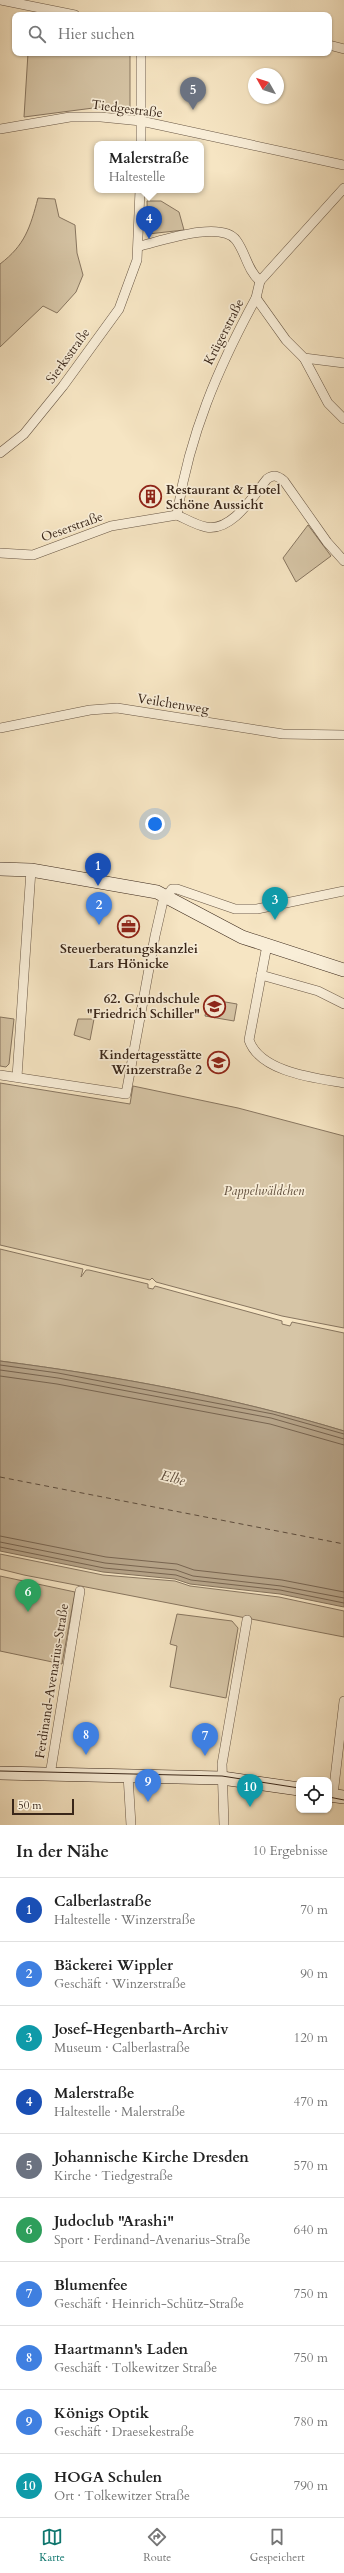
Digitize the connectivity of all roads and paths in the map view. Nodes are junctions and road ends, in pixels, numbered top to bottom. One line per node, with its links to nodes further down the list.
1 (1, 0): 2 (street)
2 (60, 12)
3 (332, 46): 4 (street)
4 (344, 48)
5 (141, 56): 6 (street)
6 (141, 121): 7 (street, Tiedgestraße); 8 (street); 9 (street, Tiedgestraße)
7 (0, 129)
8 (140, 141)
9 (344, 165)
10 (344, 188): 13 (street, Krügerstraße)
11 (140, 193): 12 (street, Sierksstraße)
12 (140, 246): 13 (street); 19 (street, Sierksstraße)
13 (260, 281): 14 (street, Krügerstraße)
14 (256, 298): 15 (street); 20 (street, Krügerstraße)
15 (304, 358): 17 (street); 18 (street)
16 (344, 358): 17 (street)
17 (340, 362)
18 (344, 419)
19 (0, 453)
20 (177, 515): 21 (street, Oeserstraße); 22 (street)
21 (0, 553)
22 (344, 561)
23 (0, 728): 24 (street, Veilchenweg)
24 (344, 735)
25 (0, 869): 26 (main road)
26 (31, 870): 28 (main road); 34 (street)
27 (344, 891): 28 (street)
28 (166, 896): 29 (main road); 34 (street)
29 (267, 945): 30 (main road); 31 (street)
30 (344, 970)
31 (260, 975): 32 (street); 35 (street)
32 (344, 1004)
33 (0, 1075): 34 (street)
34 (17, 1078)
35 (344, 1083)
36 (80, 1591): 40 (street, Ferdinand-Avenarius-Straße)
37 (247, 1620): 42 (street)
38 (344, 1701): 44 (street)
39 (0, 1773): 40 (main road)
40 (50, 1775): 41 (main road)
41 (128, 1775): 42 (main road); 45 (street)
42 (222, 1778): 43 (main road); 46 (street)
43 (296, 1789)
44 (335, 1796)
45 (131, 1825)
46 (224, 1825)

